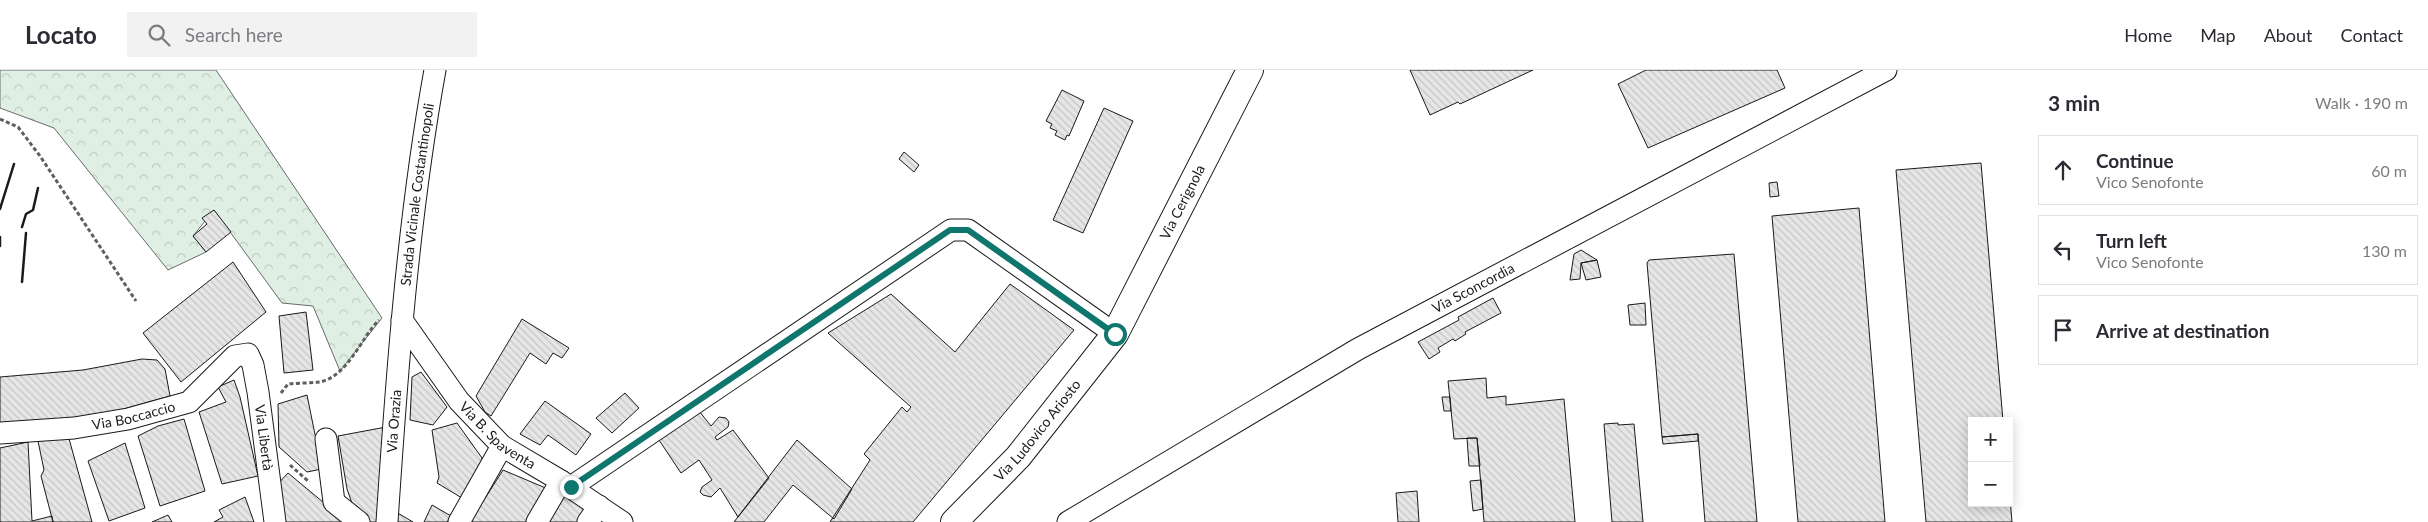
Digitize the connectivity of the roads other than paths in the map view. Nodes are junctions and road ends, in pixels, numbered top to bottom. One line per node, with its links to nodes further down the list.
1 (435, 70): 4 (street, Strada Vicinale Costantinopoli)
2 (1250, 70): 5 (street, Via Cerignola)
3 (1886, 70): 19 (street, Via Sconcordia)
4 (402, 320): 9 (street, Via B. Spaventa); 14 (street, Via Orazia)
5 (1115, 334): 10 (street); 18 (street, Via Ludovico Ariosto)
6 (248, 354): 7 (street, Via Boccaccio); 12 (street, Via Libertà)
7 (0, 433)
8 (326, 439): 13 (street)
9 (502, 446): 10 (street, Via B. Spaventa); 15 (street)
10 (566, 484): 11 (street, Via B. Spaventa); 16 (street)
11 (594, 514): 17 (street, Via B. Spaventa)
12 (275, 522)
13 (359, 522)
14 (387, 522)
15 (460, 522)
16 (536, 522)
17 (622, 522)
18 (954, 522)
19 (1068, 522)

